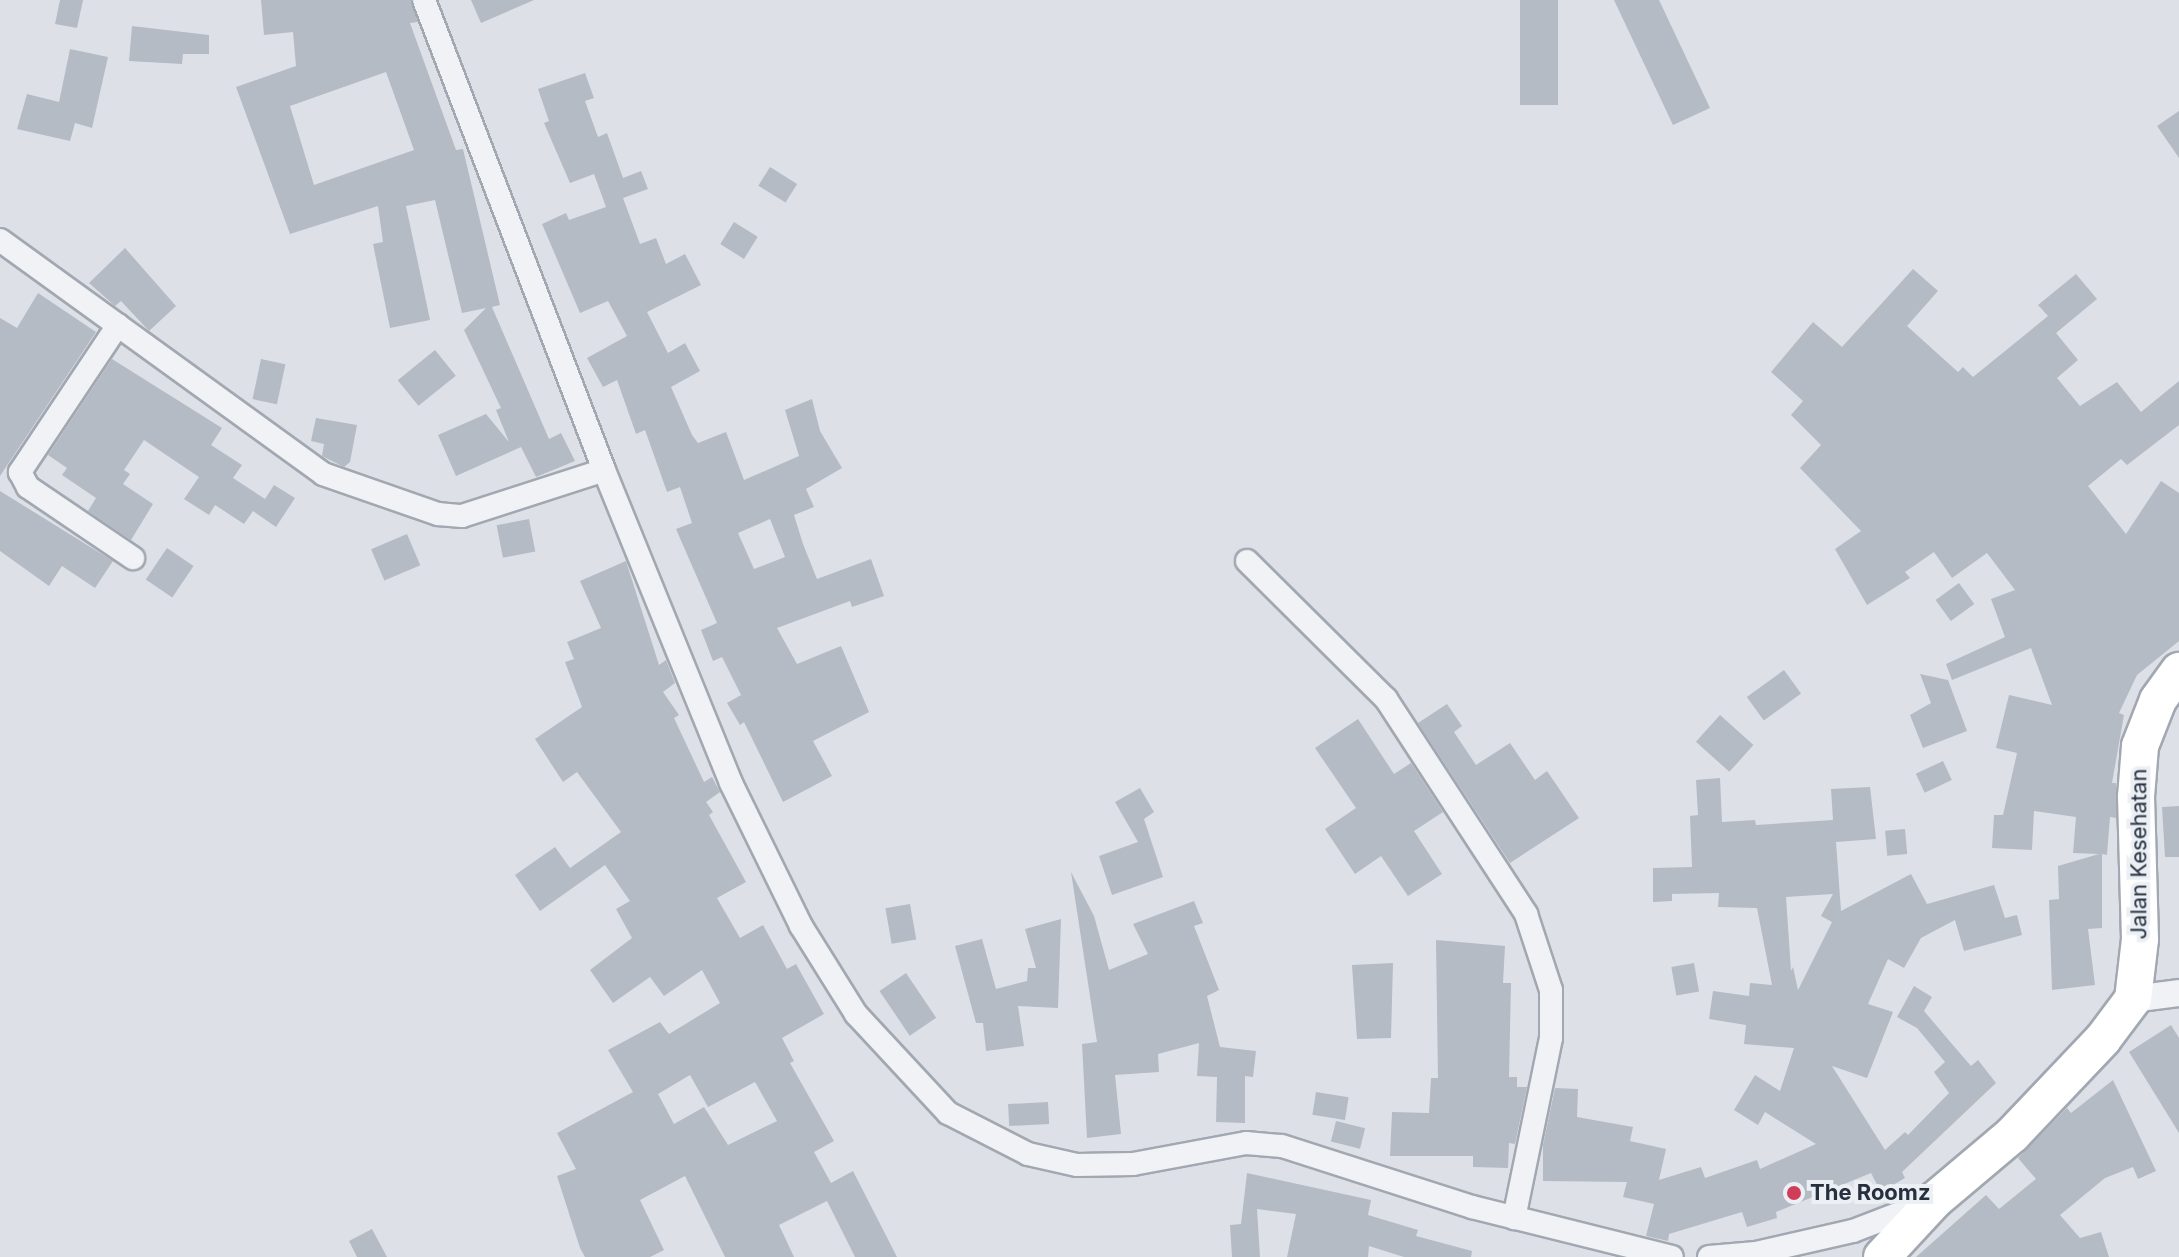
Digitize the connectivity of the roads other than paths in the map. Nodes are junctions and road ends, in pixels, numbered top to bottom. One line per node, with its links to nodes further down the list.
1 (424, 0): 4 (street)
2 (0, 240): 3 (street)
3 (118, 325): 4 (street); 5 (street)
4 (604, 470): 11 (street)
5 (133, 558)
6 (1247, 561): 11 (street)
7 (2179, 671): 9 (highway, Jalan Kesehatan)
8 (2179, 993): 9 (street)
9 (2133, 999): 10 (highway)
10 (1935, 1200): 13 (street); 14 (highway)
11 (1514, 1218): 12 (street)
12 (1672, 1257)
13 (1709, 1257)
14 (1882, 1257)

